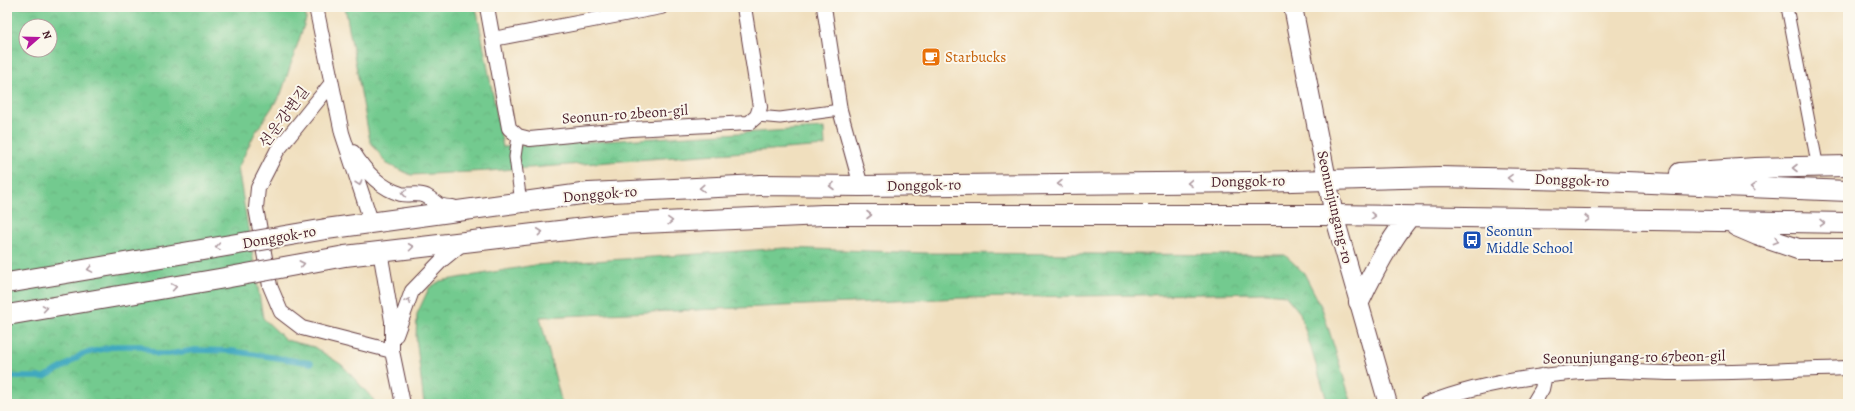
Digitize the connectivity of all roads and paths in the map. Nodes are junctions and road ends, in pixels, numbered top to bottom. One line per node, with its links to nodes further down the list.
1 (316, 7): 9 (street, 선운강변길)
2 (487, 7): 8 (street)
3 (661, 7): 8 (street)
4 (744, 7): 11 (street)
5 (824, 7): 10 (street)
6 (1293, 7): 16 (street, Seonunjungang-ro)
7 (1787, 7): 15 (street)
8 (493, 39): 13 (street)
9 (331, 84): 12 (street); 33 (street, 선운강변길)
10 (840, 110): 11 (street); 18 (street)
11 (757, 116): 13 (street, Seonun-ro 2beon-gil)
12 (342, 133): 21 (street, one-way to 12); 24 (street, one-way to 24)
13 (518, 136): 20 (street)
14 (1848, 166): 15 (main road)
15 (1818, 168): 17 (main road, one-way to 17)
16 (1327, 179): 17 (main road, Donggok-ro, one-way to 16); 18 (main road, Donggok-ro, one-way to 18); 22 (street, Seonunjungang-ro)
17 (1577, 180): 19 (main road, Donggok-ro, one-way to 17)
18 (861, 186): 20 (main road, Donggok-ro, one-way to 20)
19 (1848, 191)
20 (521, 203): 21 (main road, Donggok-ro)
21 (488, 208): 24 (main road, Donggok-ro)
22 (1334, 215): 23 (main road, Donggok-ro, one-way to 23); 27 (main road, Donggok-ro, one-way to 22); 31 (street, Seonunjungang-ro)
23 (1409, 217): 25 (main road, Donggok-ro, one-way to 25); 31 (main road)
24 (371, 221): 30 (main road, Donggok-ro, one-way to 30, bridge)
25 (1727, 222): 26 (main road, Donggok-ro, one-way to 26); 28 (main road, one-way to 28)
26 (1848, 223)
27 (466, 240): 29 (main road, Donggok-ro, one-way to 27); 33 (street, one-way to 27)
28 (1848, 249)
29 (380, 251): 32 (main road, Donggok-ro, one-way to 29, bridge); 33 (street)
30 (7, 283)
31 (1359, 302): 37 (street, Seonunjungang-ro)
32 (7, 315)
33 (392, 351): 36 (street)
34 (1848, 368): 35 (street, Seonunjungang-ro 67beon-gil)
35 (1545, 375): 38 (street, Seonunjungang-ro 67beon-gil); 39 (street)
36 (403, 404)
37 (1388, 404)
38 (1426, 404)
39 (1533, 404)

